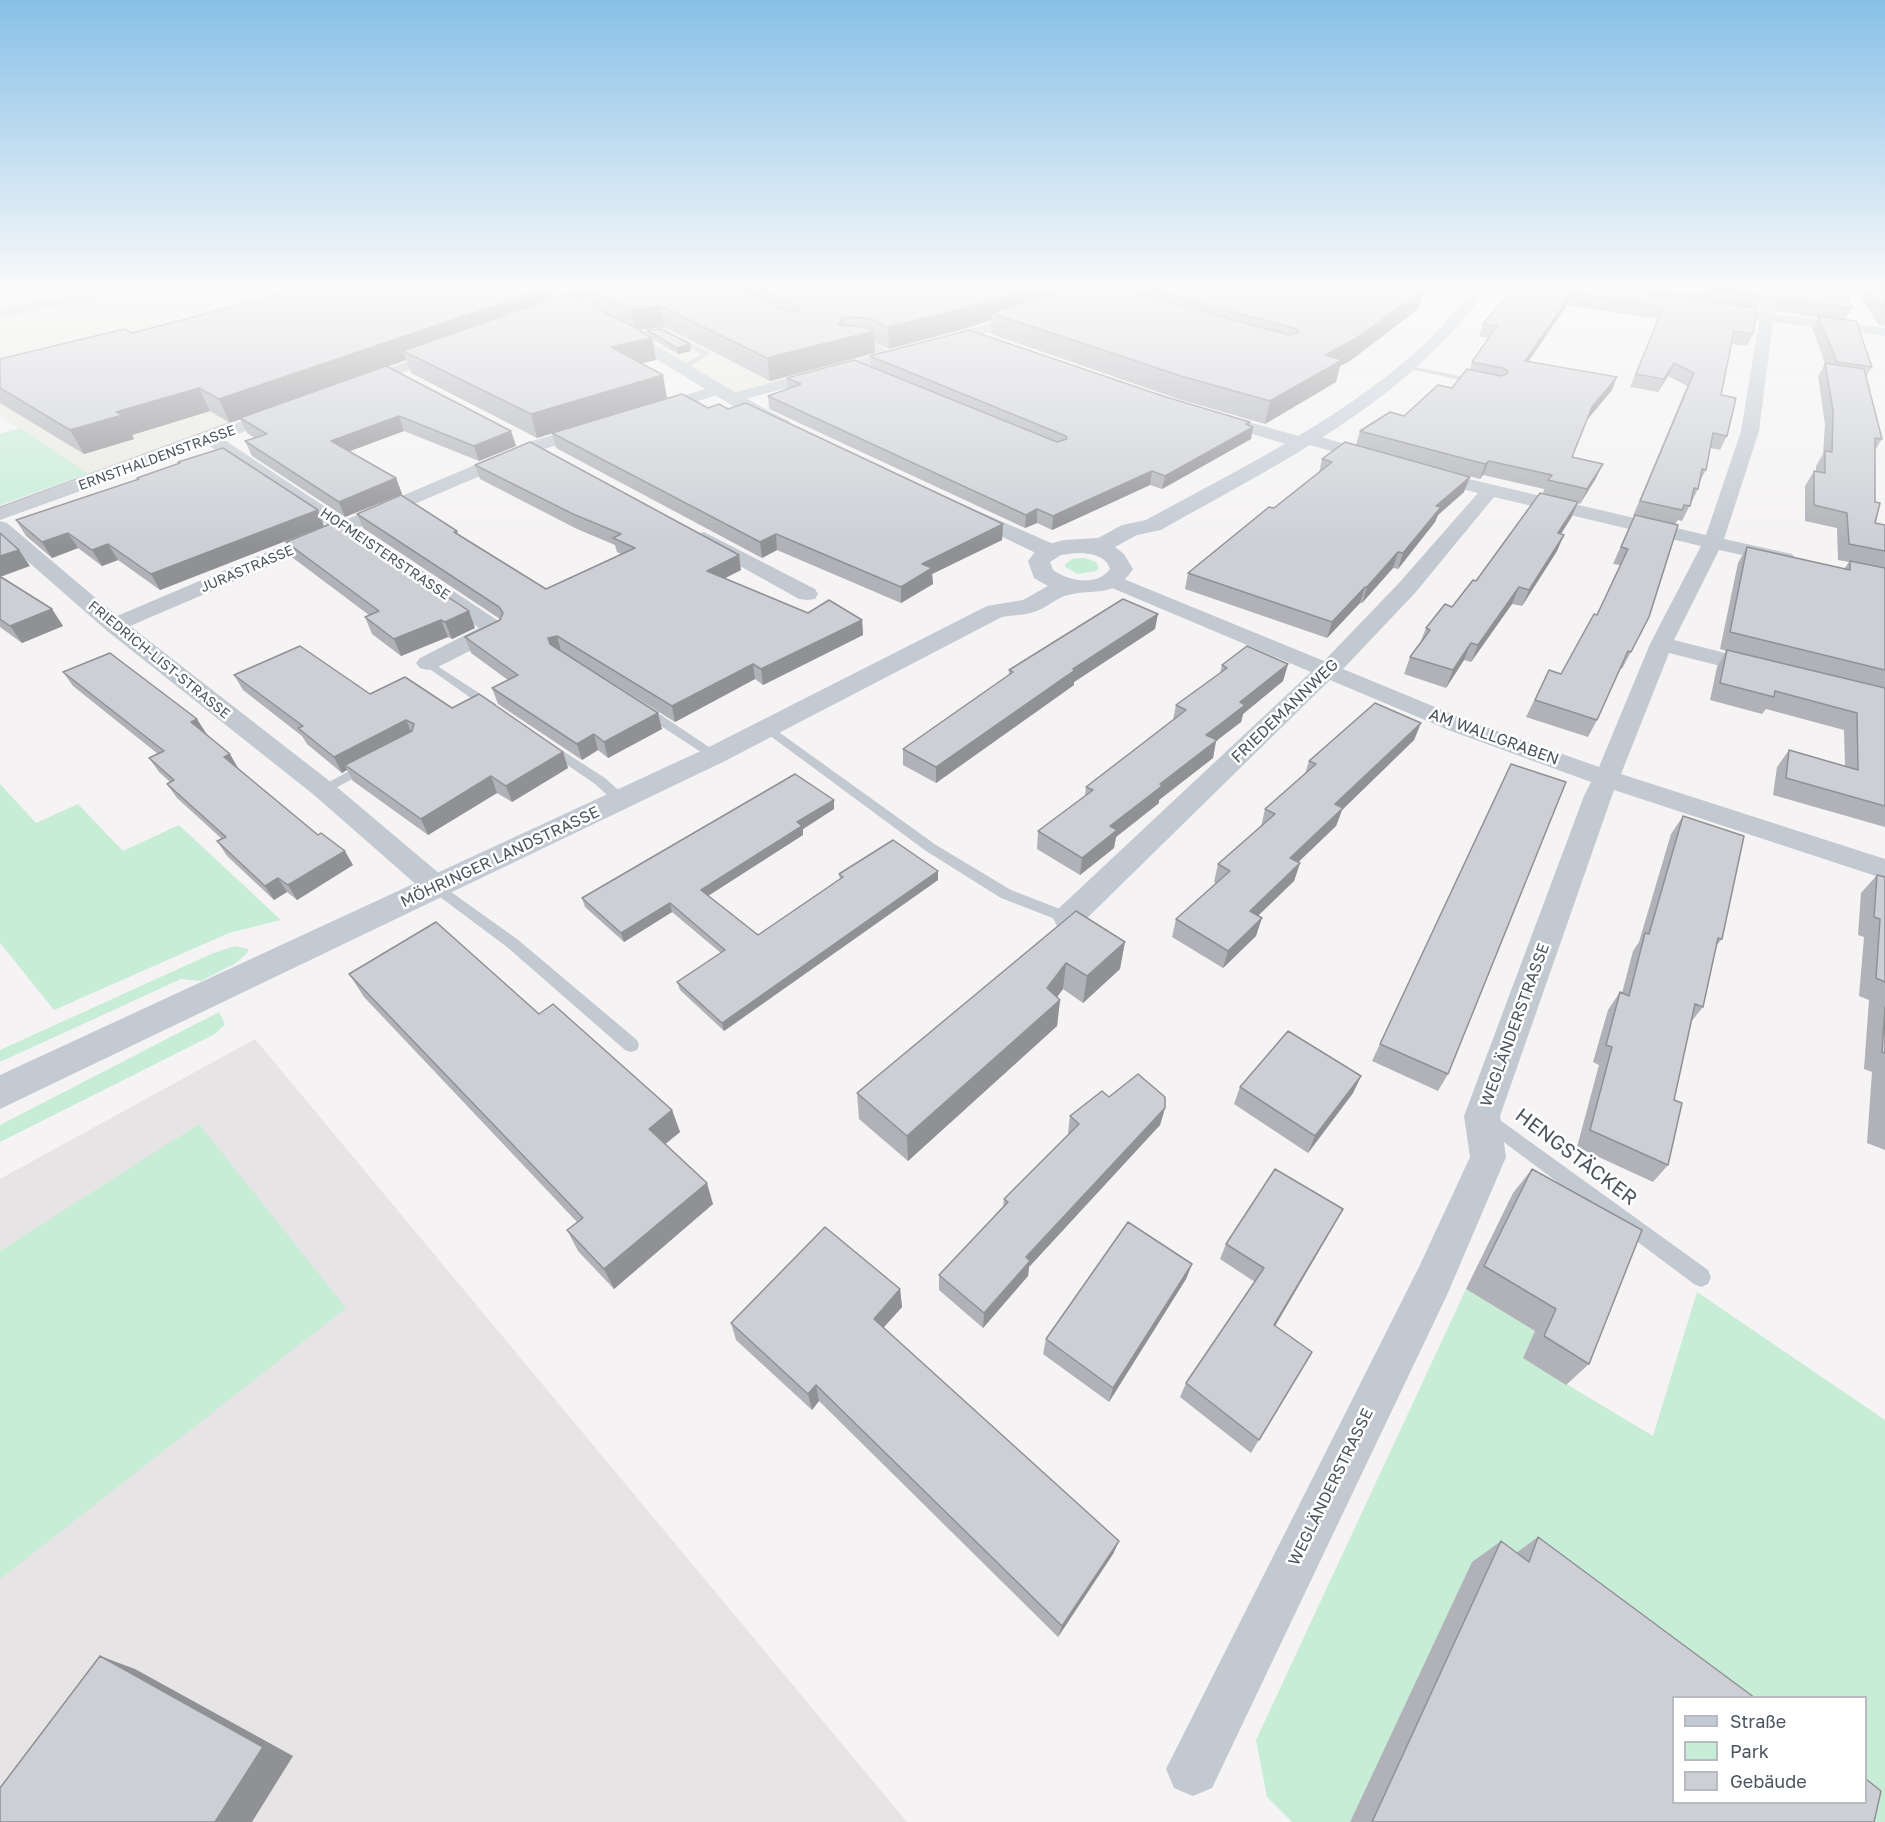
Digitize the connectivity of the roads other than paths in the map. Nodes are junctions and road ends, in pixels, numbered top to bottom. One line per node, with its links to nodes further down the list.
1 (383, 375): 10 (street)
2 (397, 375): 8 (street)
3 (694, 375): 11 (street)
4 (821, 375): 11 (street)
5 (1400, 375): 19 (main road, MÖHRINGER LANDSTRASSE)
6 (1446, 375): 9 (lane)
7 (1758, 375): 31 (street, WEGLÄNDERSTRASSE)
8 (411, 382)
9 (1487, 383)
10 (337, 392)
11 (725, 394): 14 (street); 16 (street)
12 (293, 408): 18 (street, ERNSTHALDENSTRASSE)
13 (1204, 414): 19 (street)
14 (636, 415)
15 (614, 421): 20 (street, JURASTRASSE)
16 (800, 433)
17 (514, 436): 20 (street)
18 (210, 438): 26 (street, ERNSTHALDENSTRASSE); 29 (street, HOFMEISTERSTRASSE)
19 (1302, 440): 22 (street); 27 (main road, MÖHRINGER LANDSTRASSE)
20 (535, 446): 21 (street); 29 (street, JURASTRASSE)
21 (555, 458)
22 (1391, 463)
23 (1456, 482): 24 (street)
24 (1489, 491): 31 (street); 42 (street, FRIEDEMANNWEG)
25 (949, 504): 33 (street)
26 (0, 514)
27 (1153, 525): 32 (main road, MÖHRINGER LANDSTRASSE); 35 (main road, MÖHRINGER LANDSTRASSE)
28 (0, 527): 39 (street, FRIEDRICH-LIST-STRASSE)
29 (346, 527): 39 (street, JURASTRASSE); 41 (street, HOFMEISTERSTRASSE)
30 (692, 532): 37 (street)
31 (1713, 543): 34 (street); 40 (street, WEGLÄNDERSTRASSE)
32 (1090, 547): 33 (main road, MÖHRINGER LANDSTRASSE); 35 (main road, MÖHRINGER LANDSTRASSE)
33 (1046, 562): 36 (main road, MÖHRINGER LANDSTRASSE); 38 (main road, MÖHRINGER LANDSTRASSE)
34 (1804, 562)
35 (1116, 572): 36 (main road, MÖHRINGER LANDSTRASSE); 42 (street, AM WALLGRABEN)
36 (1077, 586): 38 (main road, MÖHRINGER LANDSTRASSE)
37 (807, 594)
38 (996, 611): 46 (main road, MÖHRINGER LANDSTRASSE)
39 (114, 625): 51 (street, FRIEDRICH-LIST-STRASSE)
40 (1661, 645): 43 (street); 50 (street, WEGLÄNDERSTRASSE)
41 (428, 663): 45 (lane)
42 (1326, 671): 50 (street, AM WALLGRABEN); 55 (street, FRIEDEMANNWEG)
43 (1776, 673)
44 (630, 700): 48 (lane)
45 (505, 716)
46 (769, 729): 48 (main road, MÖHRINGER LANDSTRASSE); 55 (lane)
47 (533, 735): 52 (lane)
48 (715, 755): 52 (main road, MÖHRINGER LANDSTRASSE)
49 (383, 757): 51 (lane)
50 (1605, 778): 53 (street, AM WALLGRABEN); 58 (street, WEGLÄNDERSTRASSE)
51 (323, 789): 54 (street, FRIEDRICH-LIST-STRASSE)
52 (621, 800): 54 (main road, MÖHRINGER LANDSTRASSE)
53 (1885, 869)
54 (437, 887): 56 (lane); 57 (main road, MÖHRINGER LANDSTRASSE)
55 (1068, 918)
56 (631, 1045)
57 (0, 1093)
58 (1482, 1116): 59 (lane, HENGSTÄCKER); 60 (street, WEGLÄNDERSTRASSE)
59 (1701, 1277)
60 (1192, 1769)

